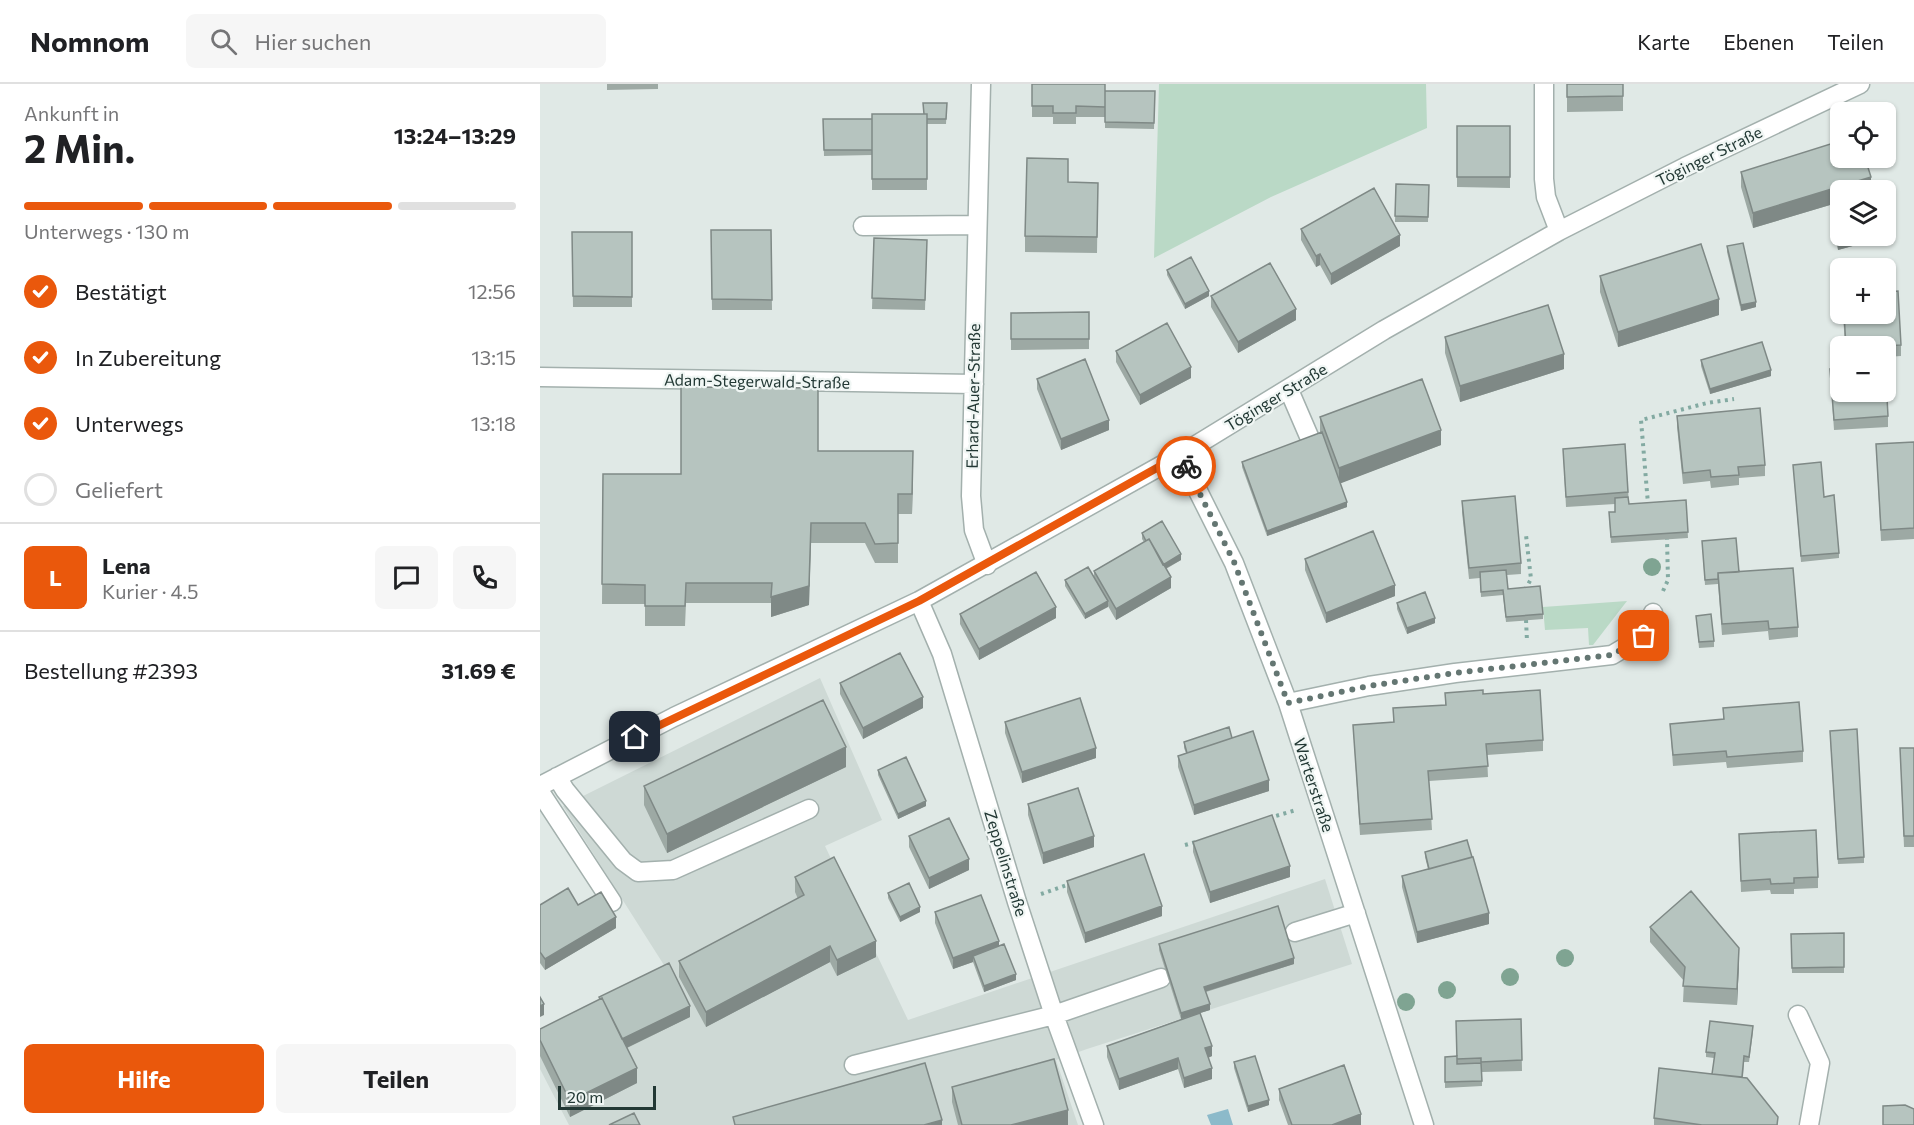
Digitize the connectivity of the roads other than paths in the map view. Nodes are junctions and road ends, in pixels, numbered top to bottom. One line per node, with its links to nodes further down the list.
1 (981, 84): 4 (street, Erhard-Auer-Straße)
2 (1544, 84): 6 (street)
3 (1860, 84): 6 (street, Töginger Straße)
4 (976, 225): 5 (street); 8 (street, Erhard-Auer-Straße)
5 (863, 226)
6 (1559, 231): 9 (street, Töginger Straße)
7 (540, 377): 8 (street, Adam-Stegerwald-Straße)
8 (974, 384): 12 (street, Erhard-Auer-Straße)
9 (1289, 390): 10 (street, Töginger Straße); 11 (street)
10 (1180, 455): 12 (street, Töginger Straße); 15 (street, Warterstraße)
11 (1313, 475)
12 (987, 565): 13 (street, Töginger Straße)
13 (919, 601): 16 (street, Töginger Straße); 24 (street, Zeppelinstraße)
14 (1653, 613): 15 (street)
15 (1288, 703): 21 (street, Warterstraße)
16 (558, 777): 17 (street, Töginger Straße); 19 (street)
17 (540, 786)
18 (540, 792): 20 (street)
19 (809, 808)
20 (612, 902)
21 (1356, 913): 22 (street); 28 (street, Warterstraße)
22 (1294, 932)
23 (1161, 978): 24 (street)
24 (1054, 1015): 26 (street); 27 (street, Zeppelinstraße)
25 (1798, 1015): 29 (street)
26 (854, 1065)
27 (1094, 1125)
28 (1424, 1125)
29 (1809, 1125)

